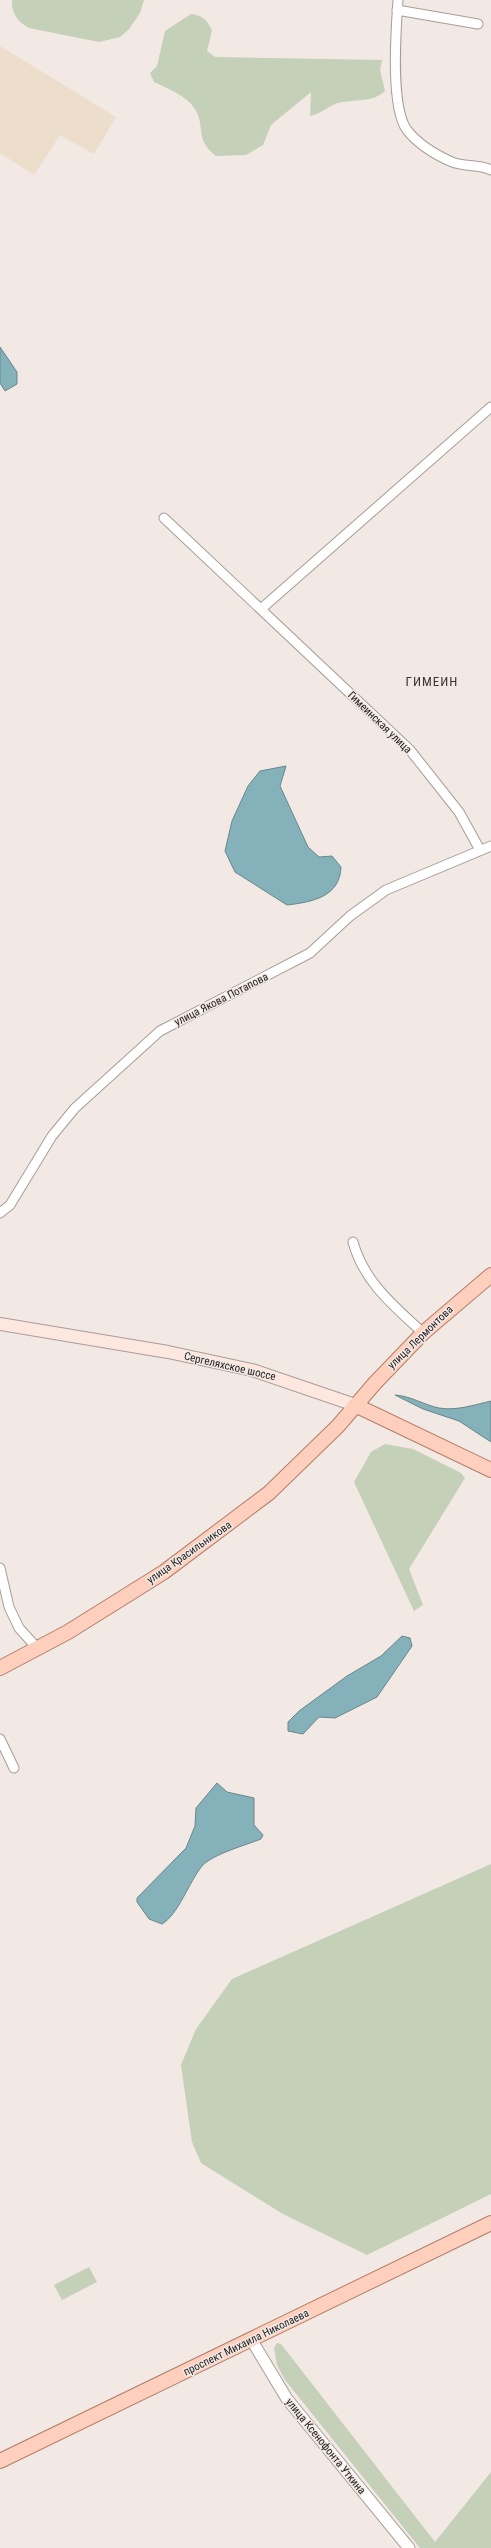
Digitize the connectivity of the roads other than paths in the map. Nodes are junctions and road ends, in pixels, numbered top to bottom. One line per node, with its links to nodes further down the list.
1 (398, 0): 2 (street)
2 (397, 10): 3 (street); 4 (street)
3 (478, 24)
4 (491, 170)
5 (491, 407): 7 (street)
6 (164, 518): 7 (street, Гимеинская улица)
7 (261, 609): 9 (street, Гимеинская улица)
8 (491, 846): 9 (street, улица Якова Потапова)
9 (480, 850): 10 (street, улица Якова Потапова)
10 (0, 1213)
11 (353, 1242): 14 (street)
12 (491, 1275): 14 (main road, улица Лермонтова)
13 (0, 1324): 15 (main road, Сергеляхское шоссе)
14 (423, 1332): 15 (main road, улица Лермонтова)
15 (354, 1405): 16 (main road, Сергеляхское шоссе); 18 (main road, улица Красильникова)
16 (491, 1470)
17 (0, 1568): 18 (street)
18 (38, 1649): 19 (main road, улица Красильникова)
19 (0, 1668)
20 (0, 1740): 21 (street)
21 (14, 1768)
22 (491, 2223): 23 (main road, проспект Михаила Николаева)
23 (251, 2339): 24 (main road, проспект Михаила Николаева); 25 (street, улица Ксенофонта Уткина)
24 (0, 2461)
25 (409, 2548)

